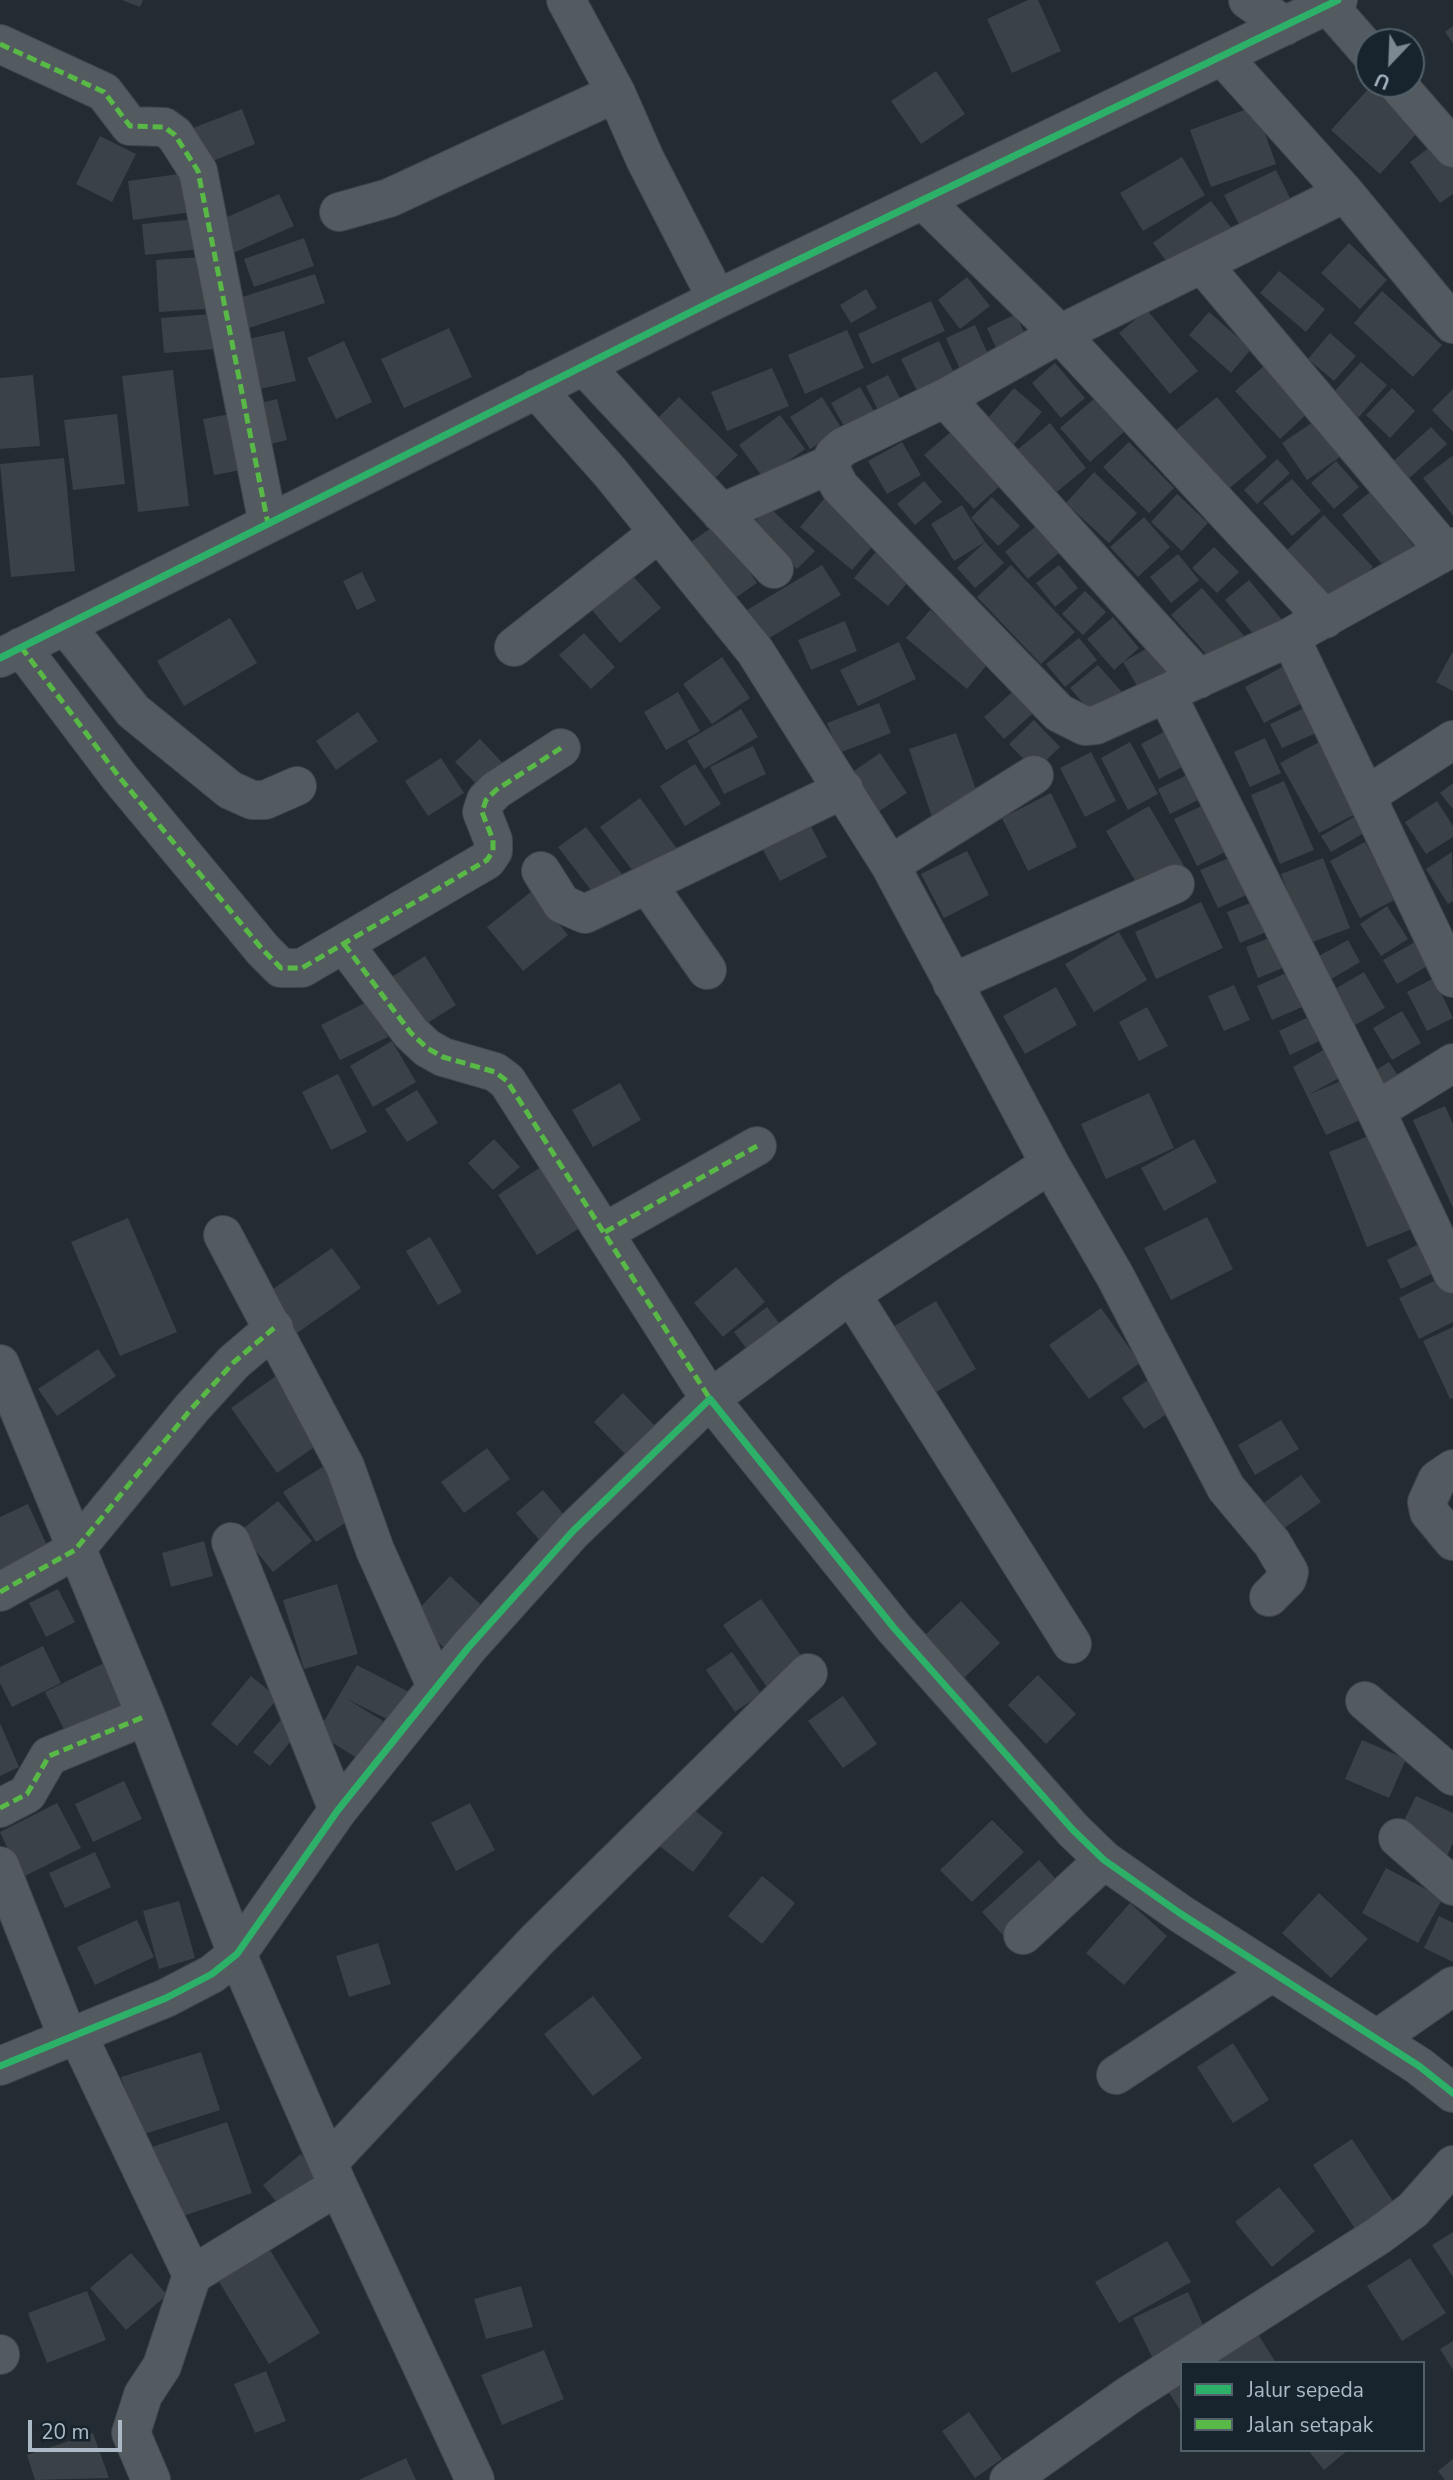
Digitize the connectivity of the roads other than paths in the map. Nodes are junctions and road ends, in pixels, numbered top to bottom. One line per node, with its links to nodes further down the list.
1 (566, 0): 8 (street)
2 (1248, 0): 4 (street)
3 (1333, 3): 4 (street); 5 (street)
4 (1285, 26): 7 (street)
5 (1355, 33)
6 (0, 44): 23 (street)
7 (1223, 57): 11 (street); 12 (street)
8 (616, 93): 13 (street); 15 (street)
9 (1409, 98): 10 (street)
10 (1453, 148)
11 (1345, 193): 14 (street); 16 (street)
12 (924, 201): 15 (street); 17 (street)
13 (339, 212)
14 (1203, 265): 17 (street); 25 (street)
15 (717, 299): 18 (street)
16 (1453, 324)
17 (1060, 334): 20 (street); 27 (street)
18 (584, 366): 19 (street); 22 (street)
19 (537, 389): 23 (street); 24 (street)
20 (945, 398): 21 (street); 32 (street)
21 (831, 464): 22 (street); 32 (street)
22 (721, 513): 26 (street)
23 (268, 524): 28 (street)
24 (657, 534): 30 (street); 37 (street)
25 (1449, 549): 27 (street)
26 (774, 569)
27 (1325, 619): 29 (street)
28 (65, 625): 31 (street); 36 (street)
29 (1290, 637): 32 (street); 38 (street)
30 (514, 648)
31 (10, 652): 44 (street)
32 (1183, 686): 49 (street)
33 (1453, 740): 38 (street)
34 (561, 748): 44 (street)
35 (1034, 775): 39 (street)
36 (297, 786)
37 (844, 789): 39 (street); 41 (street)
38 (1366, 796): 43 (street)
39 (890, 865): 47 (street)
40 (541, 871): 41 (street)
41 (647, 884): 45 (street)
42 (1175, 884): 47 (street)
43 (1442, 920): 46 (street)
44 (344, 944): 52 (street)
45 (707, 970)
46 (1453, 978)
47 (952, 983): 51 (street)
48 (1453, 1063): 49 (street)
49 (1376, 1111): 54 (street)
50 (757, 1146): 52 (street)
51 (1050, 1164): 55 (street); 64 (street)
52 (606, 1232): 58 (street)
53 (223, 1235): 56 (street)
54 (1453, 1274)
55 (851, 1294): 58 (street); 65 (street)
56 (274, 1328): 62 (street); 67 (street)
57 (0, 1364): 62 (street)
58 (710, 1399): 67 (street); 74 (street)
59 (1453, 1469): 60 (street)
60 (1453, 1541)
61 (231, 1542): 72 (street)
62 (75, 1550): 63 (street); 69 (street)
63 (0, 1592)
64 (1269, 1597)
65 (1072, 1644)
66 (808, 1673): 87 (street)
67 (436, 1686): 72 (street)
68 (1365, 1701): 70 (street)
69 (146, 1716): 71 (street); 78 (street)
70 (1453, 1776)
71 (0, 1808)
72 (338, 1810): 78 (street)
73 (1398, 1838): 76 (street)
74 (1104, 1860): 77 (street); 79 (street)
75 (0, 1866): 81 (street)
76 (1453, 1886)
77 (1023, 1935)
78 (236, 1954): 81 (street); 87 (street)
79 (1271, 1973): 82 (street); 84 (street)
80 (1453, 1986): 82 (street)
81 (73, 2037): 83 (street); 88 (street)
82 (1377, 2039): 85 (street)
83 (0, 2066)
84 (1116, 2075)
85 (1453, 2093)
86 (1453, 2165): 89 (street)
87 (333, 2174): 88 (street); 92 (street)
88 (192, 2275): 91 (street)
89 (1182, 2361)
90 (1180, 2362): 93 (street)
91 (151, 2480)
92 (475, 2480)
93 (1009, 2480)

